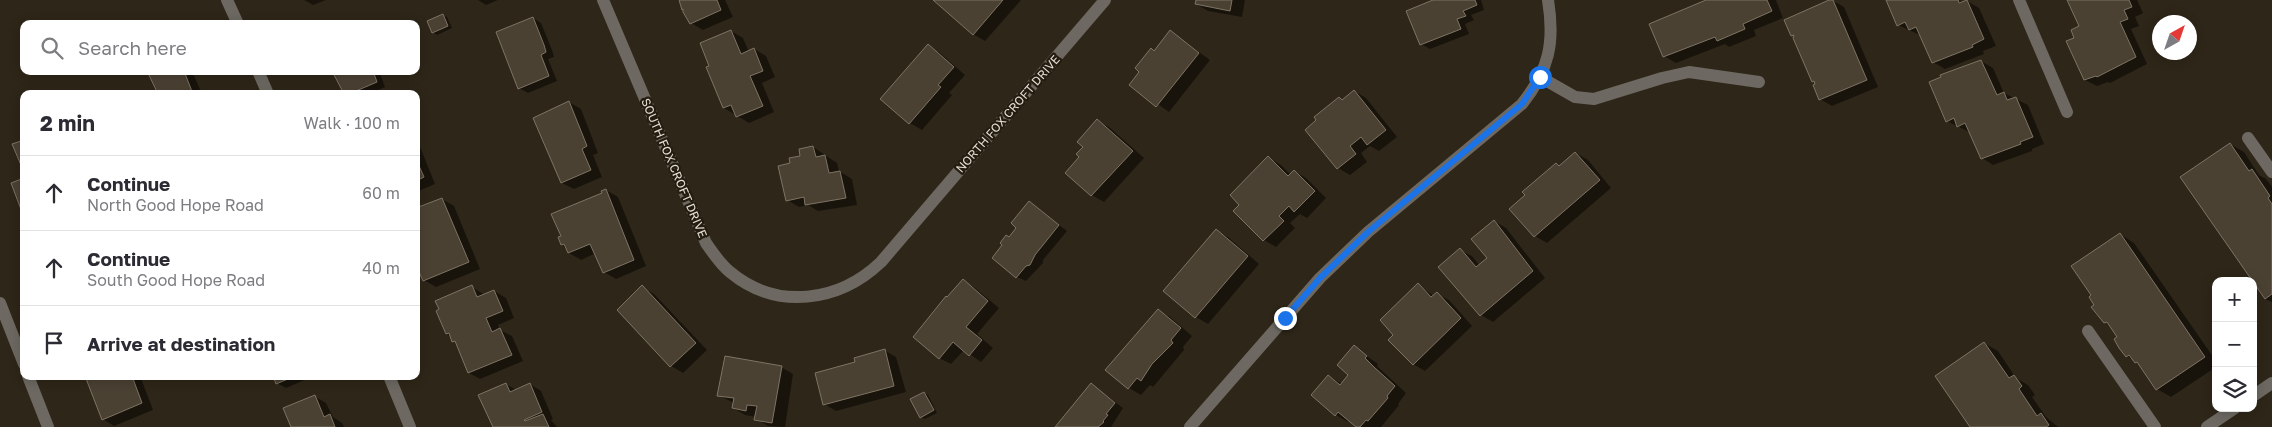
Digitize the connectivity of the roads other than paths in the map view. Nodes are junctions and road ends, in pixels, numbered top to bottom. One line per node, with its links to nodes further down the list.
1 (228, 0): 6 (street)
2 (603, 0): 14 (street, SOUTH FOX CROFT DRIVE)
3 (1105, 0): 14 (street, NORTH FOX CROFT DRIVE)
4 (1548, 0): 8 (street)
5 (2019, 0): 11 (street)
6 (236, 20)
7 (260, 75): 10 (street)
8 (1540, 77): 9 (street); 25 (street)
9 (1760, 82)
10 (266, 90)
11 (2067, 112)
12 (2248, 138): 13 (street)
13 (2272, 172)
14 (911, 227)
15 (0, 302): 17 (street)
16 (2088, 331): 26 (street)
17 (20, 354)
18 (30, 380): 23 (street)
19 (391, 380): 24 (street)
20 (2272, 383): 21 (street)
21 (2257, 393)
22 (2228, 412): 27 (street)
23 (48, 427)
24 (410, 427)
25 (1190, 427)
26 (2155, 427)
27 (2207, 427)

